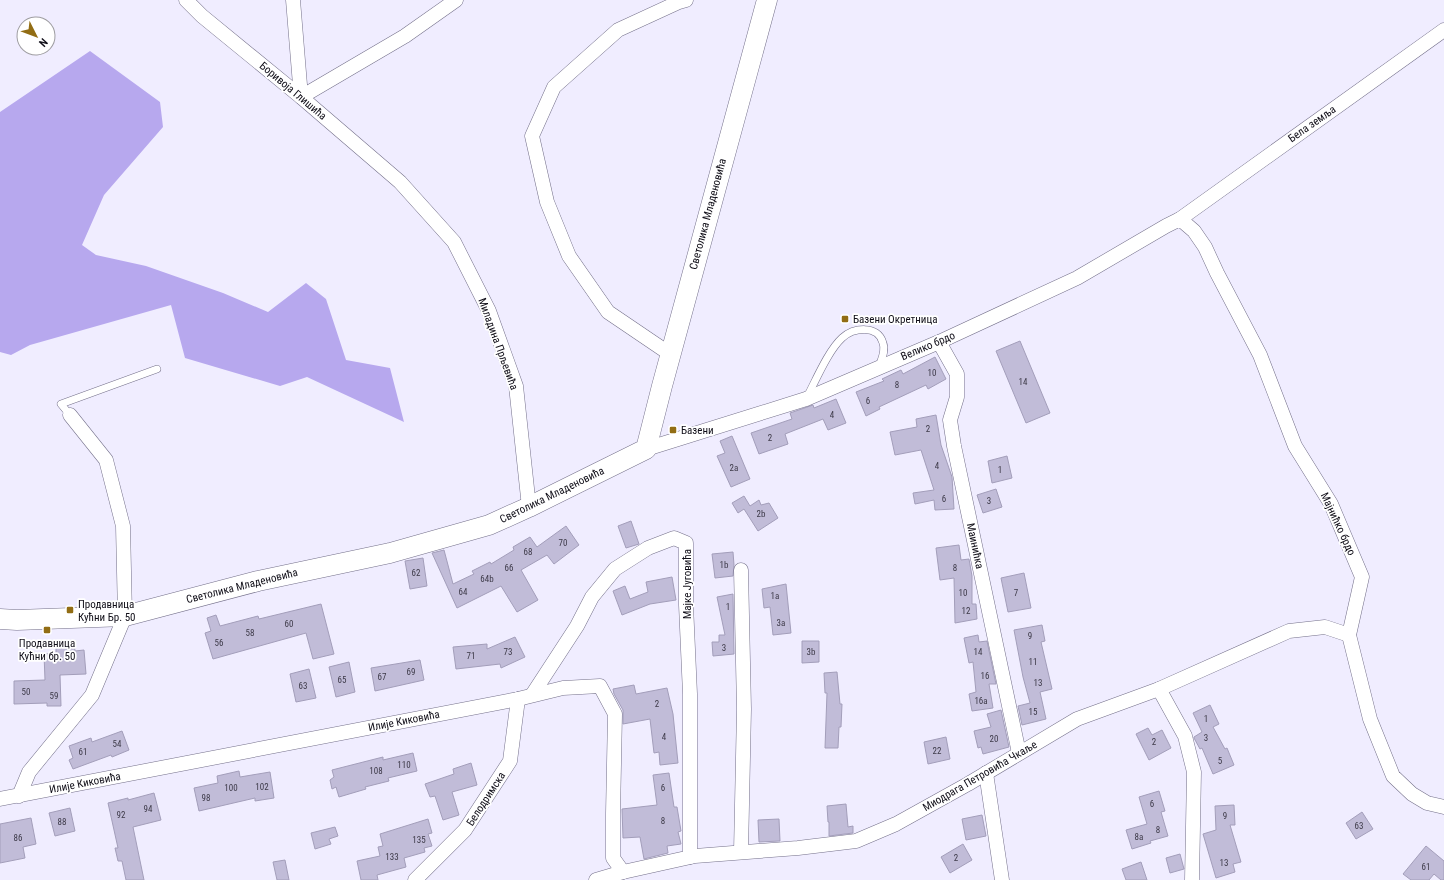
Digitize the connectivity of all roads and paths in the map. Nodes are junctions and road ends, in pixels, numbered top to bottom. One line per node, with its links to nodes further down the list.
1 (186, 0): 7 (street, Боривоја Глишића)
2 (293, 0): 7 (street)
3 (456, 0): 7 (street)
4 (686, 0): 11 (street)
5 (767, 0): 11 (street, Светолика Младеновића)
6 (1444, 30): 9 (street, Бела земља)
7 (301, 97): 8 (street, Боривоја Глишића)
8 (400, 182): 17 (street, Миладина Прљевића)
9 (1180, 219): 10 (street, Велико брдо); 21 (street, Мајнићко брдо)
10 (939, 342): 12 (street, Велико брдо); 25 (street, Маинићка)
11 (670, 354): 16 (street, Светолика Младеновића)
12 (878, 367): 14 (street, Велико брдо); 14 (lane)
13 (157, 369): 15 (lane)
14 (806, 399): 16 (street, Велико брдо)
15 (70, 415): 19 (street)
16 (646, 449): 17 (street, Светолика Младеновића)
17 (529, 507): 19 (street, Светолика Младеновића)
18 (741, 570): 30 (street)
19 (125, 616): 20 (street, Светолика Младеновића); 27 (street)
20 (0, 619)
21 (1349, 635): 22 (street, Миодрага Петровића Чкаље); 29 (street, Мајнићко брдо)
22 (1159, 689): 25 (street, Миодрага Петровића Чкаље); 36 (street)
23 (532, 696): 24 (street, Илије Киковића); 31 (street, Мајке Југовића); 32 (street, Илије Киковића)
24 (518, 699): 27 (street, Илије Киковића); 33 (street, Белодримска)
25 (1019, 753): 26 (street, Миодрага Петровића Чкаље)
26 (986, 773): 30 (street, Миодрага Петровића Чкаље); 35 (street)
27 (19, 796): 28 (street, Илије Киковића)
28 (0, 799)
29 (1444, 807)
30 (741, 852): 31 (street, Миодрага Петровића Чкаље)
31 (690, 856): 32 (street, Миодрага Петровића Чкаље)
32 (623, 872): 34 (street, Миодрага Петровића Чкаље)
33 (415, 880)
34 (596, 880)
35 (1002, 880)
36 (1192, 880)

